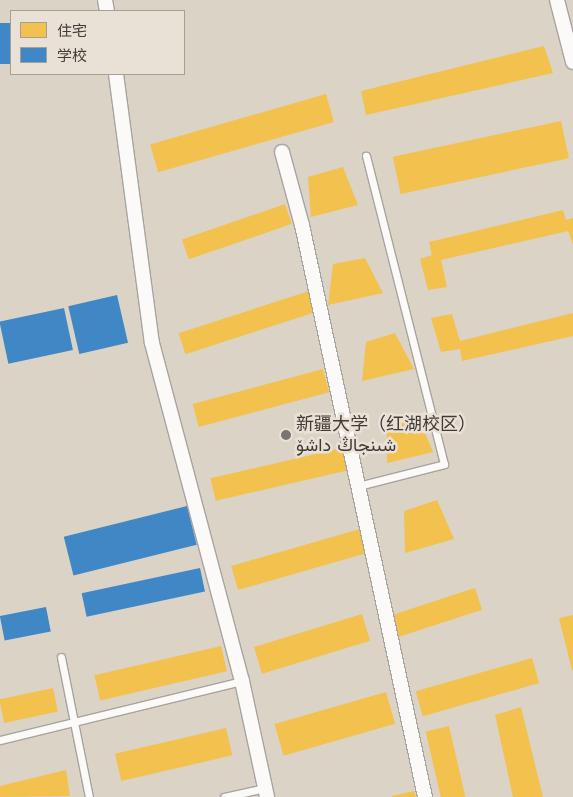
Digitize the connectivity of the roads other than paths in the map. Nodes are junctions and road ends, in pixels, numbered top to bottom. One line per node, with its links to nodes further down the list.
1 (558, 0): 2 (street)
2 (573, 62)
3 (116, 75): 8 (street)
4 (282, 152): 6 (street)
5 (366, 156): 6 (lane)
6 (358, 486): 14 (street)
7 (61, 657): 9 (lane)
8 (242, 681): 9 (lane); 11 (street)
9 (74, 723): 10 (lane); 12 (lane)
10 (0, 740)
11 (266, 793): 13 (lane)
12 (89, 797)
13 (224, 797)
14 (425, 797)

